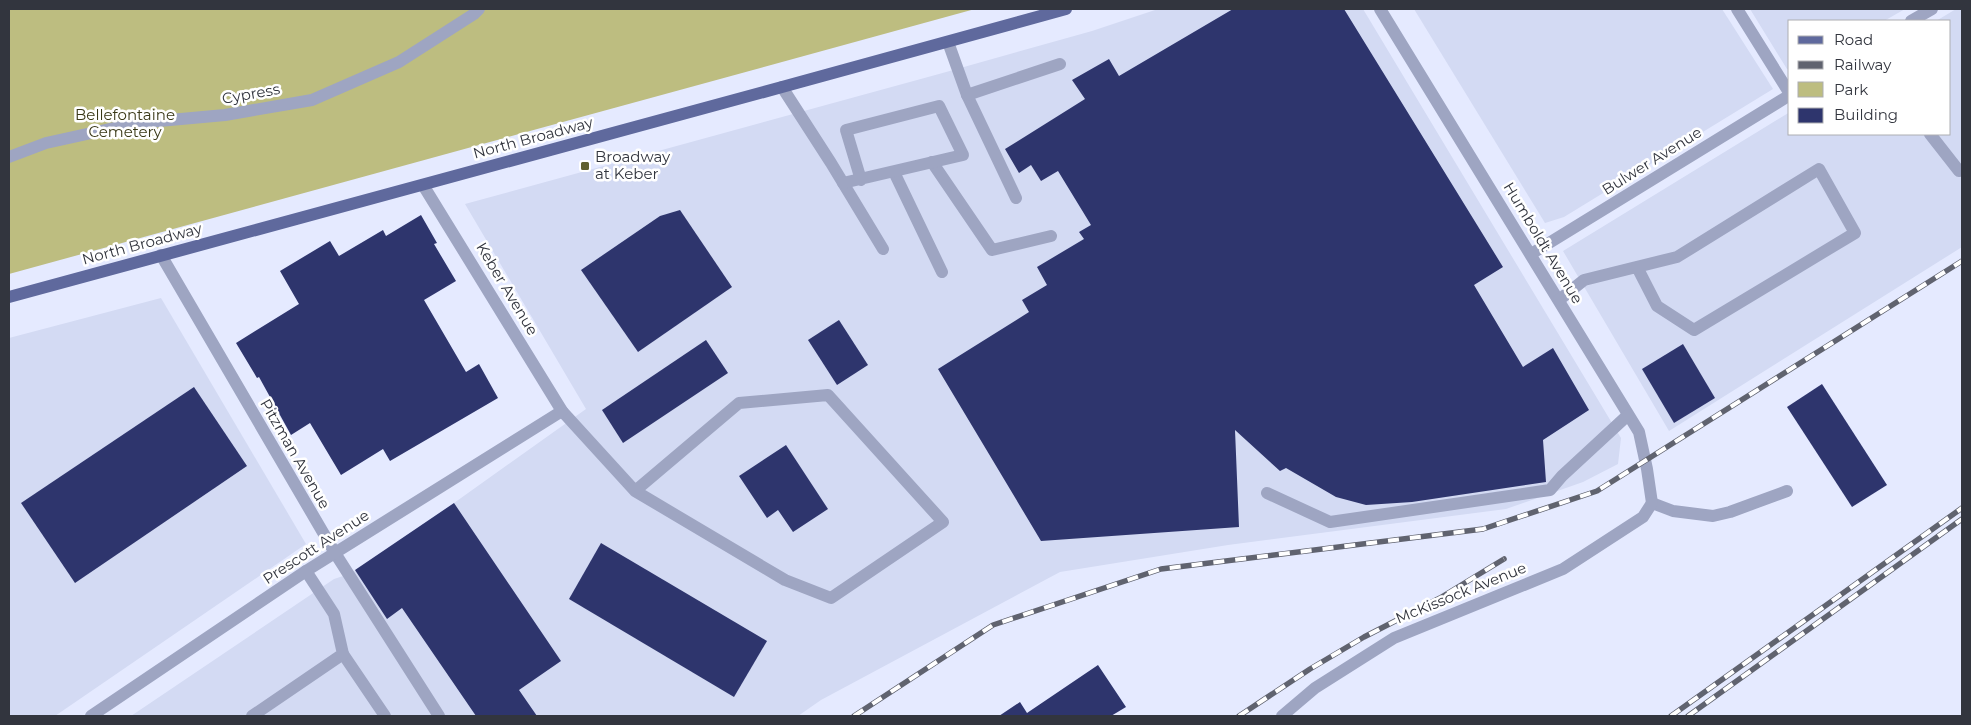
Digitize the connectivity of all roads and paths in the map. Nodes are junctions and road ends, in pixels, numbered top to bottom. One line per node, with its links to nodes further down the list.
1 (479, 9): 14 (street, Cypress)
2 (1066, 9): 7 (main road, North Broadway)
3 (1380, 9): 24 (street, Humboldt Avenue)
4 (1737, 9): 10 (street)
5 (1932, 9): 6 (street)
6 (1913, 20)
7 (948, 42): 9 (main road, North Broadway); 11 (street)
8 (1060, 64): 11 (street)
9 (782, 87): 19 (main road, North Broadway); 20 (street)
10 (1788, 92)
11 (967, 95): 21 (street)
12 (1788, 96): 24 (street, Bulwer Avenue)
13 (1931, 135): 16 (street)
14 (9, 157)
15 (932, 162): 17 (street); 18 (street); 22 (street)
16 (1962, 170)
17 (894, 172): 18 (street); 27 (street)
18 (860, 180): 20 (street)
19 (423, 184): 25 (main road, North Broadway); 30 (street, Keber Avenue)
20 (843, 184): 23 (street)
21 (1016, 198)
22 (1051, 236)
23 (882, 249)
24 (1531, 254): 29 (street, Humboldt Avenue)
25 (160, 256): 28 (main road, North Broadway); 36 (street, Pitzman Avenue)
26 (1637, 267): 26 (street); 29 (street)
27 (942, 272)
28 (9, 297)
29 (1559, 300): 31 (street, Humboldt Avenue)
30 (562, 411): 32 (street, Keber Avenue); 36 (street, Prescott Avenue)
31 (1628, 414): 34 (street); 35 (street, Humboldt Avenue)
32 (635, 491): 32 (street, Keber Avenue)
33 (1787, 491): 35 (street)
34 (1267, 493)
35 (1652, 504): 43 (street, McKissock Avenue)
36 (334, 553): 37 (street, Prescott Avenue); 42 (street, Pitzman Avenue)
37 (306, 571): 38 (street); 39 (street, Prescott Avenue)
38 (343, 654): 40 (street); 41 (street)
39 (91, 716)
40 (252, 716)
41 (386, 716)
42 (439, 716)
43 (1282, 716)

